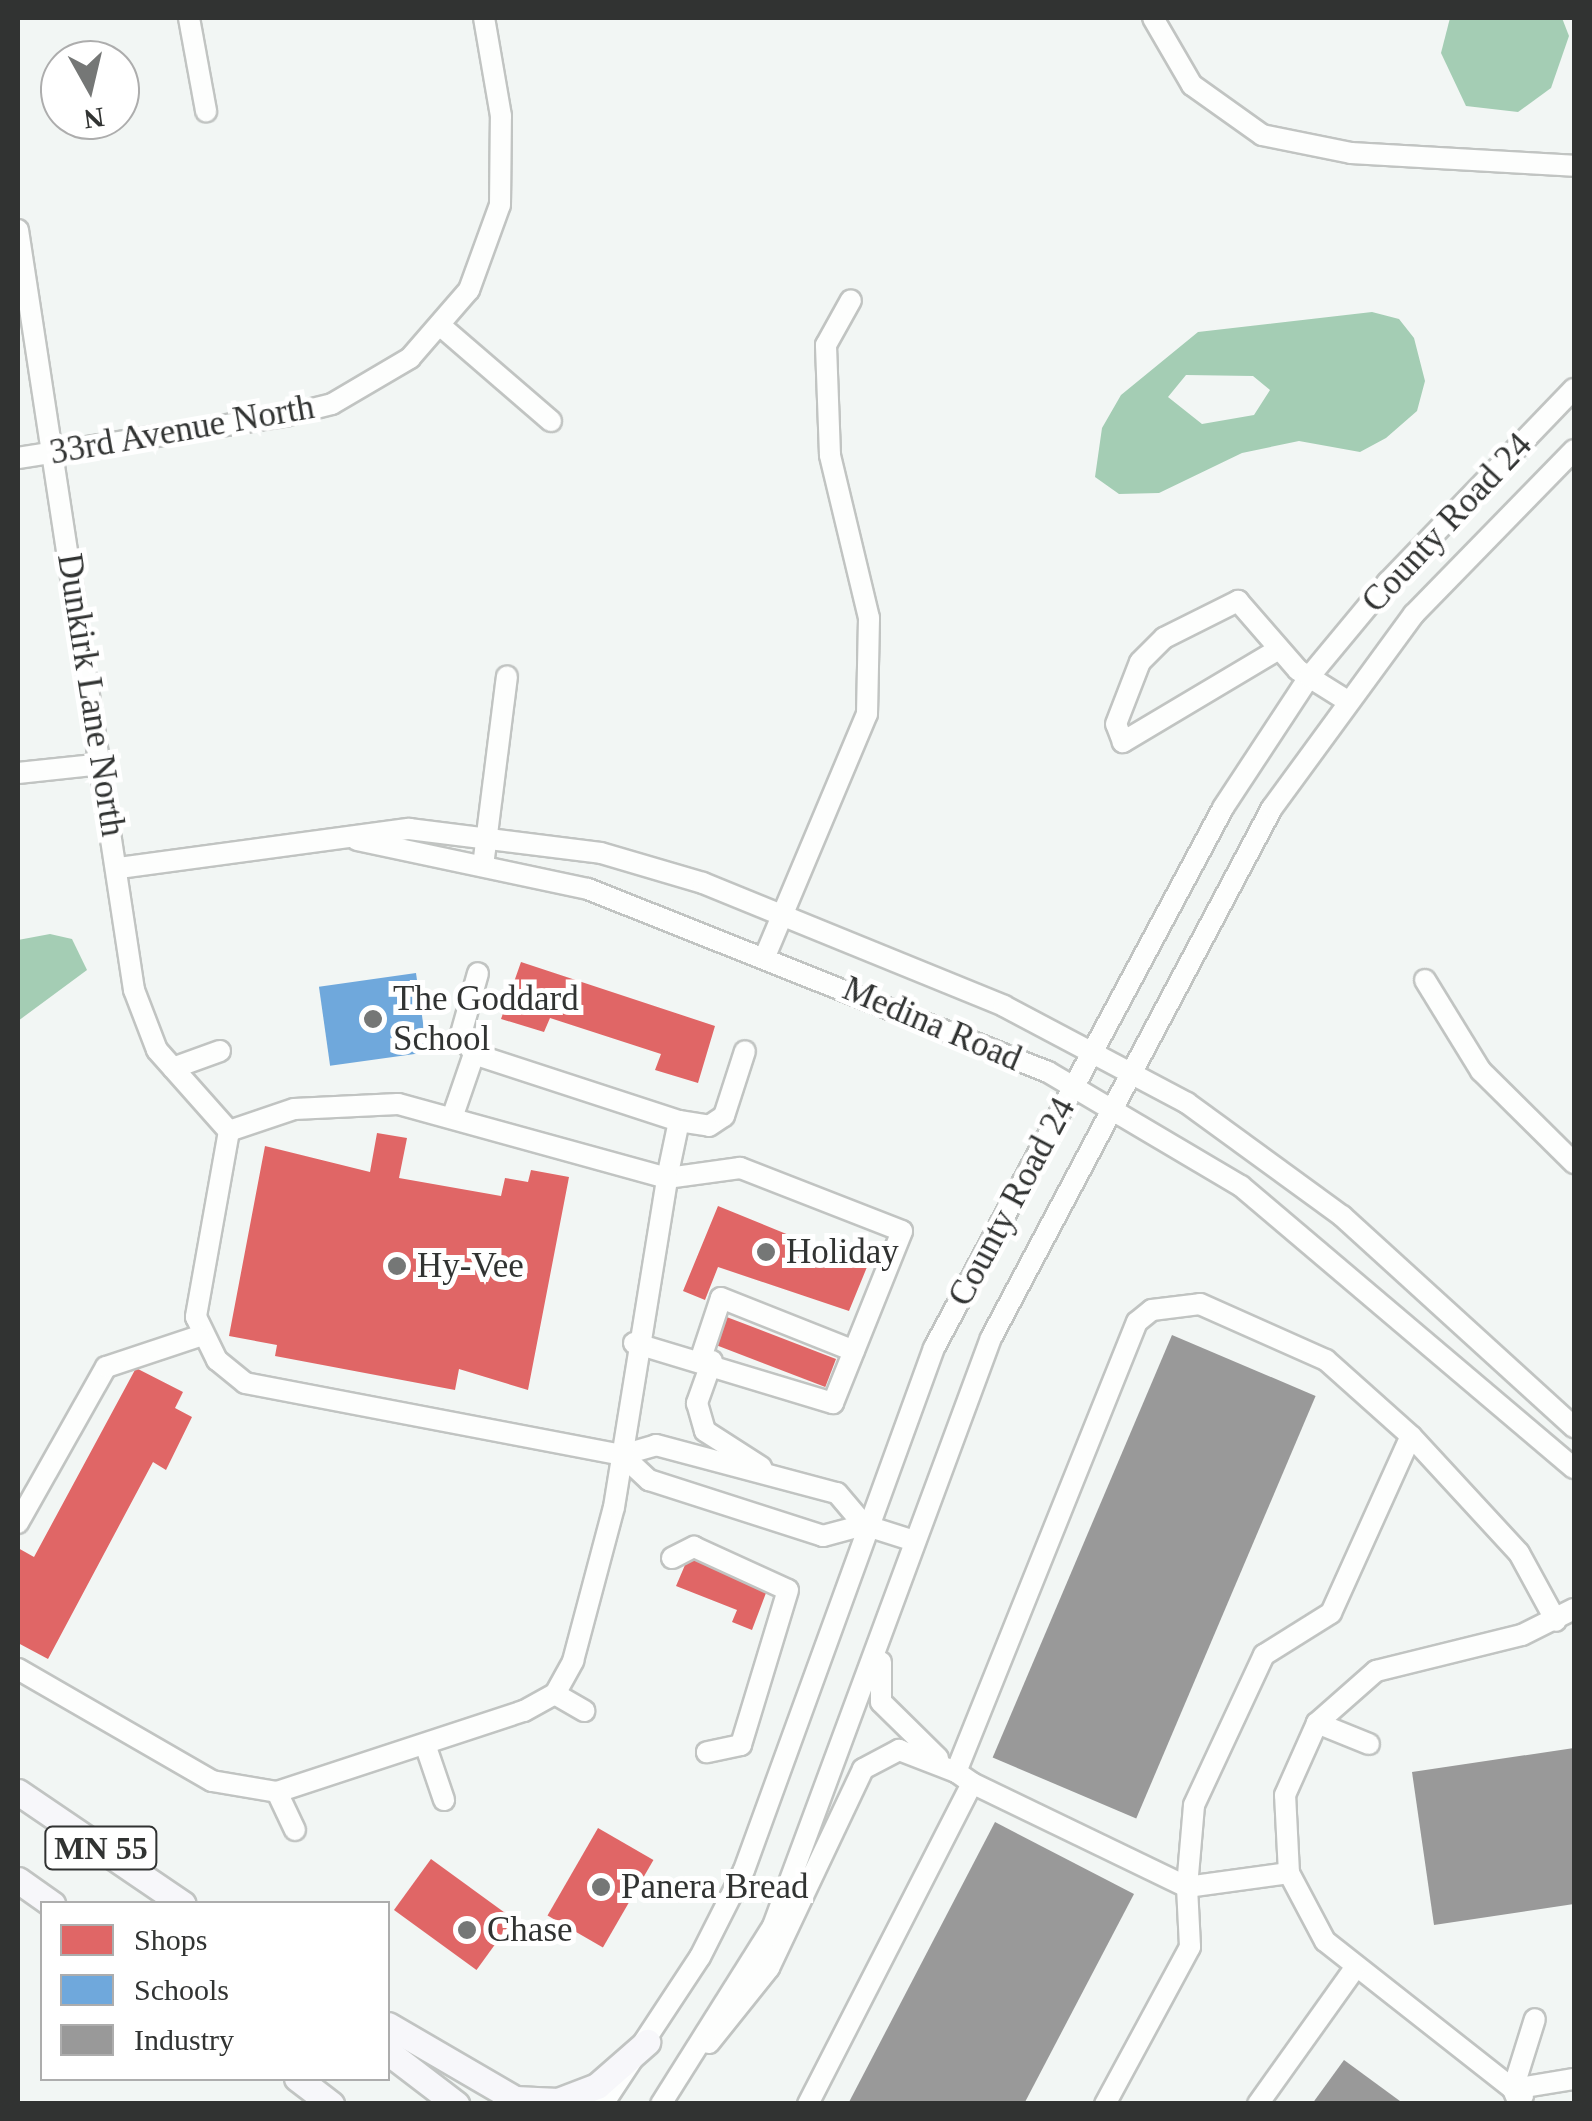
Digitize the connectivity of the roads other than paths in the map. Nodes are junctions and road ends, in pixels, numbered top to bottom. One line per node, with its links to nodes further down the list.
1 (189, 18): 4 (street)
2 (484, 18): 8 (street, 33rd Avenue North)
3 (1153, 18): 5 (street)
4 (206, 110)
5 (1574, 166)
6 (18, 230): 12 (street, Dunkirk Lane North)
7 (851, 300): 24 (street)
8 (442, 327): 10 (street); 12 (street, 33rd Avenue North)
9 (1574, 389): 16 (street, County Road 24)
10 (552, 420)
11 (1574, 450): 17 (street, County Road 24)
12 (51, 452): 13 (street, 33rd Avenue North); 18 (street, Dunkirk Lane North)
13 (18, 458)
14 (1279, 648): 14 (street); 16 (street)
15 (507, 677): 20 (street)
16 (1308, 677): 17 (street); 30 (street, County Road 24)
17 (1346, 700): 33 (street, County Road 24)
18 (102, 764): 19 (street); 23 (street, Dunkirk Lane North)
19 (18, 773)
20 (488, 832): 21 (street, Medina Road); 22 (street); 24 (street, Medina Road)
21 (355, 840): 22 (street, Medina Road); 23 (street, Medina Road)
22 (484, 866): 25 (street, Medina Road)
23 (119, 868): 32 (street, Dunkirk Lane North)
24 (782, 914): 25 (street); 30 (street, Medina Road)
25 (766, 954): 34 (street, Medina Road)
26 (478, 973): 31 (street)
27 (1425, 980): 39 (street)
28 (220, 1051): 32 (street)
29 (745, 1051): 37 (street)
30 (1091, 1052): 33 (street, Medina Road); 34 (street, County Road 24)
31 (474, 1054): 36 (street); 37 (street)
32 (173, 1068): 38 (street, Dunkirk Lane North)
33 (1128, 1072): 35 (street, County Road 24); 45 (street, Medina Road)
34 (1074, 1087): 35 (street, Medina Road); 51 (street, County Road 24)
35 (1112, 1107): 48 (street, Medina Road); 52 (street, County Road 24)
36 (452, 1118): 38 (street); 40 (street)
37 (679, 1121): 40 (street)
38 (229, 1131): 41 (street)
39 (1574, 1162)
40 (667, 1178): 42 (street); 43 (street)
41 (199, 1336): 47 (street); 50 (street)
42 (634, 1343): 44 (street); 47 (street)
43 (854, 1351): 44 (street); 44 (street)
44 (706, 1360): 49 (street)
45 (1574, 1427)
46 (1412, 1436): 55 (street); 64 (street); 71 (street)
47 (622, 1455): 49 (street); 51 (street); 58 (street)
48 (1574, 1468)
49 (775, 1477): 51 (street)
50 (18, 1523)
51 (864, 1525): 52 (street); 77 (street, County Road 24)
52 (914, 1541): 56 (street, County Road 24)
53 (672, 1558): 63 (street)
54 (1574, 1609): 55 (street)
55 (1556, 1620): 60 (street)
56 (881, 1650): 64 (street); 79 (street, County Road 24)
57 (18, 1669): 66 (street)
58 (555, 1694): 59 (street); 62 (street)
59 (584, 1712)
60 (1317, 1723): 61 (street); 69 (street)
61 (1369, 1744)
62 (426, 1747): 66 (street); 67 (street)
63 (707, 1752)
64 (964, 1777): 71 (street); 79 (street); 87 (street)
65 (18, 1792): 73 (main road, MN 55)
66 (278, 1792): 68 (street)
67 (444, 1800)
68 (294, 1830)
69 (1289, 1873): 71 (street); 74 (street)
70 (18, 1880): 72 (main road, MN 55)
71 (1187, 1887): 88 (street)
72 (48, 1901)
73 (179, 1901)
74 (1355, 1968): 82 (street); 89 (street)
75 (1535, 2019): 82 (street)
76 (390, 2025): 77 (main road)
77 (647, 2042): 85 (street, County Road 24)
78 (390, 2054): 84 (main road)
79 (686, 2064): 86 (street, County Road 24)
80 (1574, 2079): 82 (street)
81 (300, 2081): 83 (main road)
82 (1516, 2096): 90 (street)
83 (331, 2104)
84 (456, 2104)
85 (603, 2104)
86 (661, 2104)
87 (808, 2104)
88 (1106, 2104)
89 (1258, 2104)
90 (1532, 2104)

